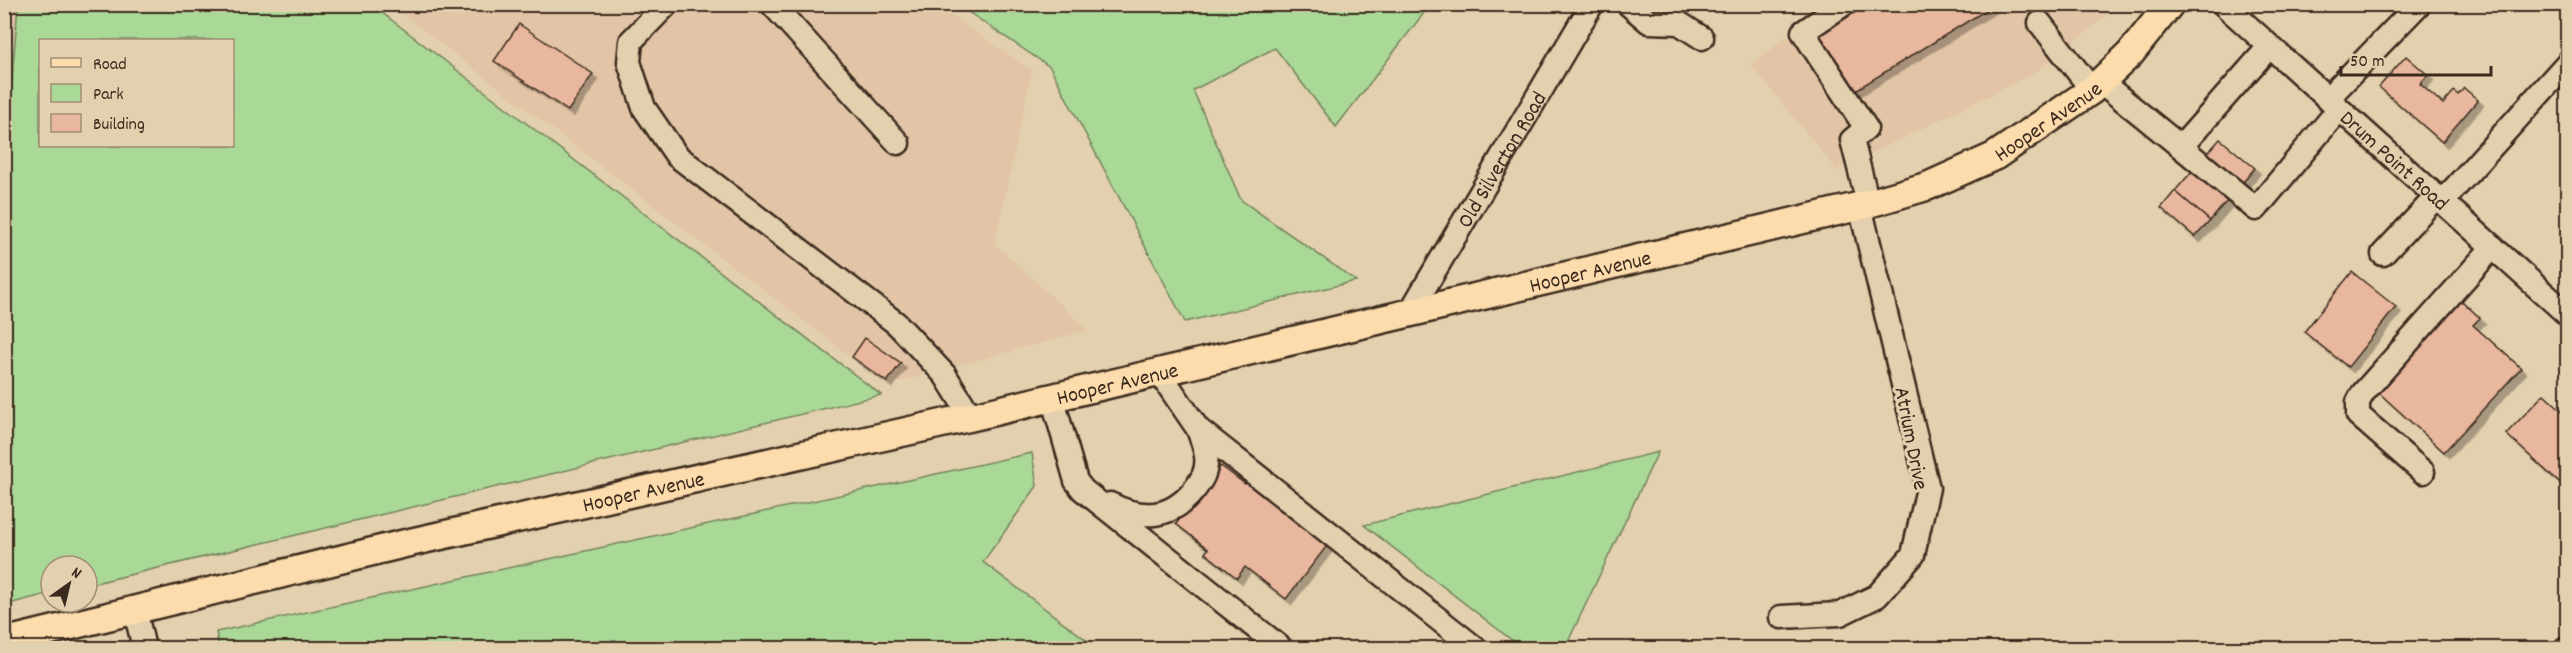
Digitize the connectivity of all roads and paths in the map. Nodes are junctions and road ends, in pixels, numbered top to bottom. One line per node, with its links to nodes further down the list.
1 (667, 4): 25 (street)
2 (772, 4): 15 (street)
3 (1592, 4): 21 (street, Old Silverton Road)
4 (1628, 4): 10 (street)
5 (1844, 4): 18 (street, Atrium Drive)
6 (2170, 4): 13 (main road, Hooper Avenue)
7 (2223, 4): 11 (street, Drum Point Road)
8 (2414, 11): 14 (street)
9 (2040, 22): 13 (street)
10 (1702, 39)
11 (2269, 47): 14 (street, Drum Point Road); 16 (street)
12 (2568, 62): 17 (street)
13 (2096, 86): 16 (street); 18 (main road, Hooper Avenue)
14 (2333, 104): 16 (street); 17 (street, Drum Point Road)
15 (898, 143)
16 (2181, 147)
17 (2440, 199): 19 (street, Drum Point Road); 20 (street)
18 (1864, 205): 21 (main road, Hooper Avenue); 30 (street, Atrium Drive)
19 (2493, 247): 22 (street, Drum Point Road); 27 (street)
20 (2383, 254)
21 (1409, 314): 23 (main road, Hooper Avenue)
22 (2568, 315)
23 (1159, 372): 24 (main road, Hooper Avenue); 26 (street)
24 (1052, 398): 25 (main road, Hooper Avenue); 28 (street)
25 (971, 417): 29 (main road, Hooper Avenue)
26 (1198, 429): 28 (street); 34 (street)
27 (2423, 472)
28 (1083, 490): 33 (street)
29 (135, 610): 31 (main road, Hooper Avenue); 32 (street)
30 (1781, 617)
31 (4, 642)
32 (144, 648)
33 (1281, 648)
34 (1475, 648)

